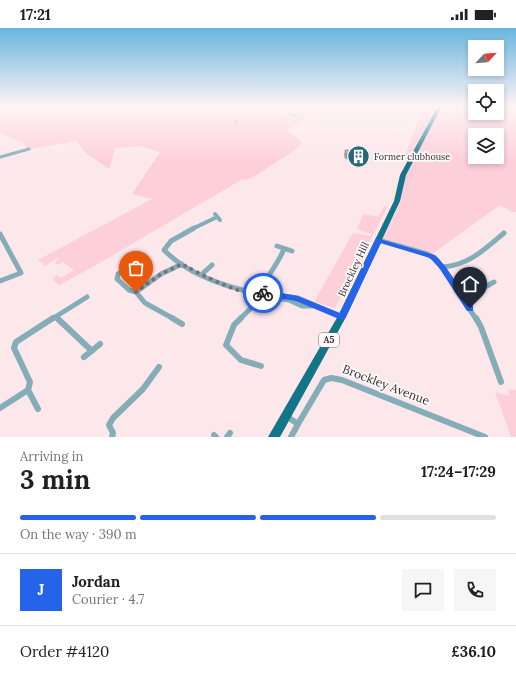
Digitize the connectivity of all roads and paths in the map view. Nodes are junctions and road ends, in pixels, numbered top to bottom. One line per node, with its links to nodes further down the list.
1 (429, 125): 7 (main road, Brockley Hill / A5)
2 (29, 149): 3 (street)
3 (0, 157)
4 (217, 217): 12 (street)
5 (504, 233): 14 (street)
6 (0, 234): 16 (street)
7 (378, 240): 14 (street); 23 (main road, Brockley Hill / A5)
8 (277, 246): 9 (street)
9 (284, 249): 10 (street); 19 (street)
10 (292, 251)
11 (133, 264): 18 (street)
12 (182, 264): 15 (street); 18 (street)
13 (212, 265): 15 (street)
14 (443, 268): 21 (street)
15 (201, 275): 19 (street)
16 (0, 282)
17 (494, 282): 21 (street)
18 (136, 292): 24 (street)
19 (259, 294): 23 (street); 28 (street)
20 (87, 297): 22 (street)
21 (464, 299): 30 (street)
22 (56, 317): 26 (street); 31 (street)
23 (342, 317): 34 (main road, Brockley Hill / A5)
24 (182, 324)
25 (100, 344): 26 (street)
26 (92, 350): 27 (street)
27 (84, 357)
28 (261, 366)
29 (159, 367): 36 (street)
30 (501, 382)
31 (28, 390): 32 (street); 33 (street)
32 (0, 408)
33 (38, 409)
34 (286, 416): 35 (street); 37 (main road, Brockley Hill / A5)
35 (298, 424): 38 (street, Brockley Avenue); 39 (street, Brockley Avenue)
36 (112, 437)
37 (274, 437)
38 (291, 437)
39 (486, 437)

